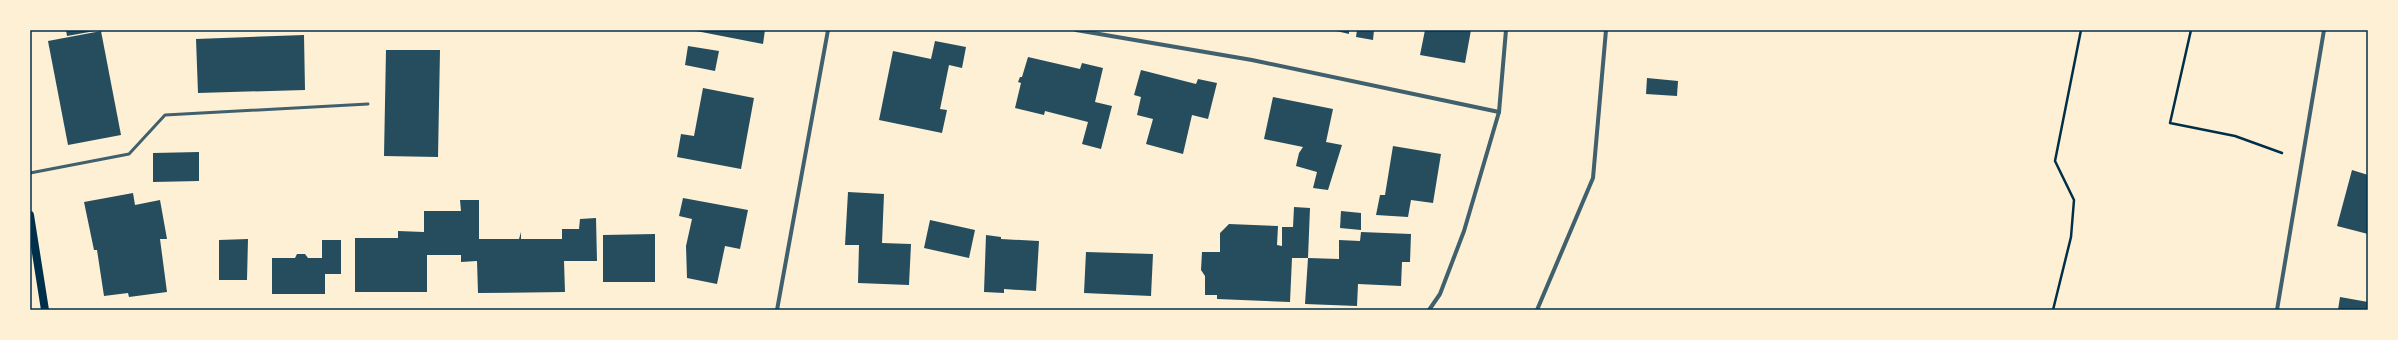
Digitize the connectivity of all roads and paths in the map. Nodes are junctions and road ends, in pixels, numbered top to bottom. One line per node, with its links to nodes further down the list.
1 (828, 30): 14 (street)
2 (1076, 30): 9 (street)
3 (1506, 30): 9 (street)
4 (1606, 30): 16 (street)
5 (2081, 30): 17 (path)
6 (2190, 30): 10 (path)
7 (2324, 30): 10 (street)
8 (368, 104): 11 (lane)
9 (1499, 112): 15 (street)
10 (2302, 159): 18 (street)
11 (30, 173)
12 (30, 215): 13 (main road)
13 (45, 310)
14 (777, 310)
15 (1429, 310)
16 (1537, 310)
17 (2052, 310)
18 (2277, 310)

